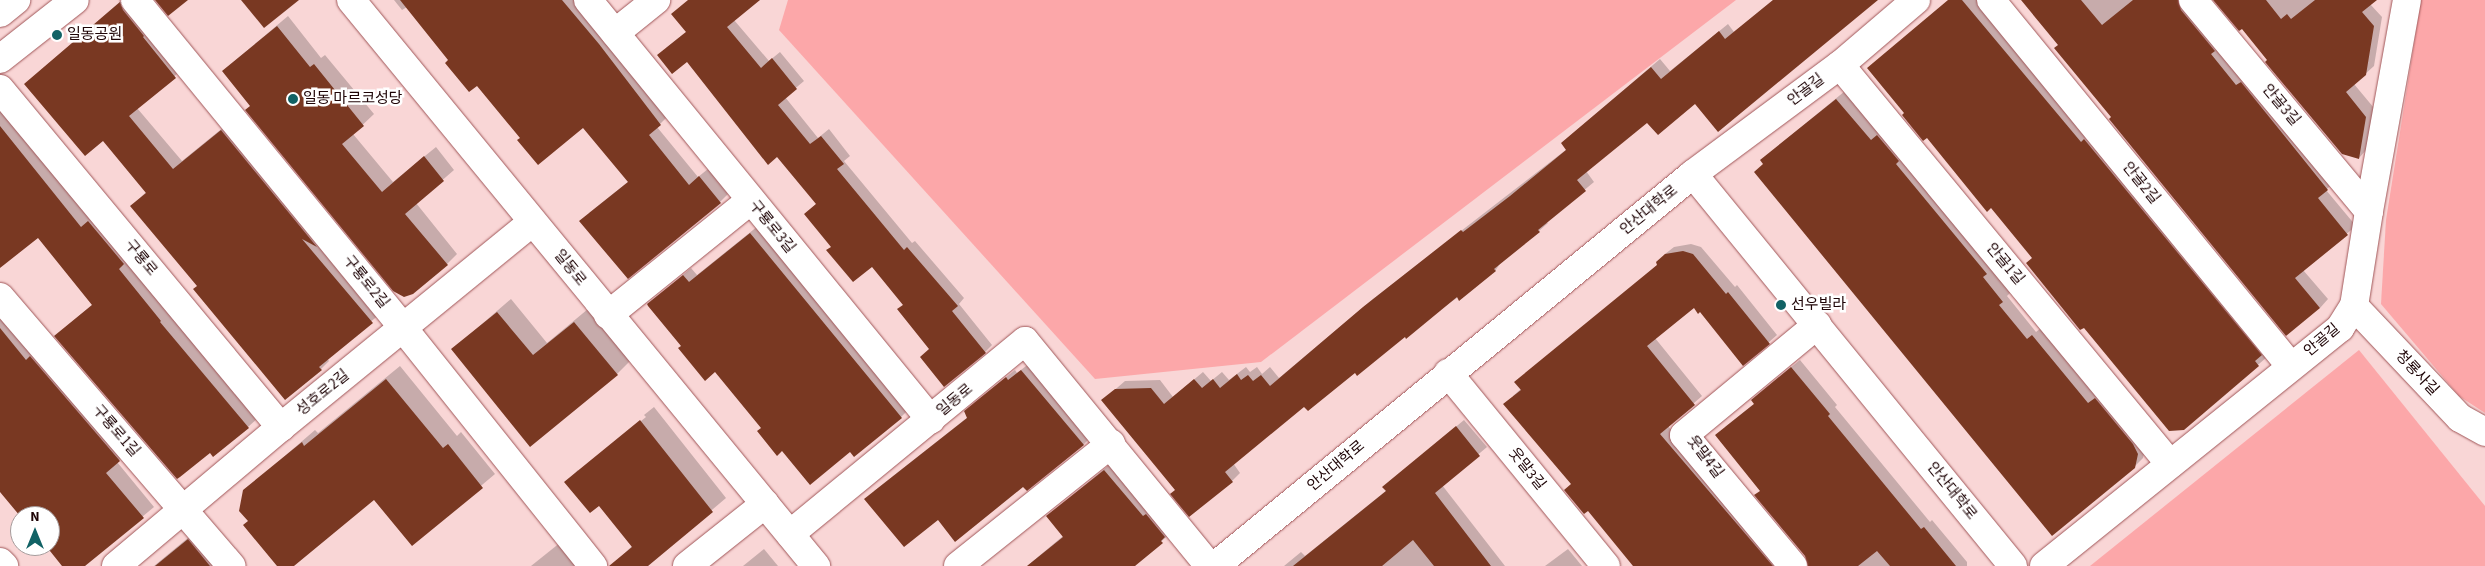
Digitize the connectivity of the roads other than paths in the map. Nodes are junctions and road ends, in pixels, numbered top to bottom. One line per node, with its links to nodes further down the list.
1 (75, 0): 11 (street)
2 (135, 0): 22 (street, 구룡로2길)
3 (351, 0): 17 (street, 일동로)
4 (588, 0): 10 (street, 구룡로3길)
5 (656, 0): 10 (street)
6 (1916, 0): 12 (street, 안골길)
7 (1991, 0): 23 (street, 안골2길)
8 (2193, 0): 16 (street, 안골3길)
9 (2407, 0): 16 (street, 안골길)
10 (615, 33): 15 (street, 구룡로3길)
11 (0, 59)
12 (1840, 65): 14 (street, 안골길); 29 (street, 안골1길)
13 (0, 89): 26 (street, 구룡로)
14 (1693, 174): 21 (street, 안산대학로); 24 (street, 안산대학로)
15 (750, 201): 20 (street); 25 (street, 구룡로3길)
16 (2369, 211): 19 (street, 안골길)
17 (532, 222): 20 (street, 일동로); 22 (street, 성호로2길)
18 (0, 297): 31 (street, 구룡로1길)
19 (2354, 306): 23 (street, 안골길); 27 (street, 청룡사길)
20 (608, 316): 30 (street, 일동로)
21 (1817, 325): 44 (street, 웃말4길); 45 (street, 안산대학로)
22 (404, 328): 26 (street, 성호로2길); 37 (street, 구룡로2길)
23 (2291, 366): 29 (street, 안골길)
24 (1448, 373): 42 (street, 안산대학로); 43 (street, 웃말3길)
25 (931, 420): 28 (street, 일동로); 32 (street, 일동로)
26 (281, 426): 31 (street, 성호로2길)
27 (2485, 432)
28 (1111, 444): 40 (street); 41 (street)
29 (2170, 464): 46 (street, 안골길)
30 (765, 504): 32 (street, 일동로); 38 (street)
31 (183, 509): 35 (street, 성호로2길); 36 (street, 구룡로1길)
32 (790, 534): 39 (street, 일동로)
33 (0, 562): 34 (street)
34 (4, 566)
35 (116, 566)
36 (231, 566)
37 (593, 566)
38 (687, 566)
39 (816, 566)
40 (958, 566)
41 (1209, 566)
42 (1215, 566)
43 (1606, 566)
44 (1793, 566)
45 (2013, 566)
46 (2044, 566)

